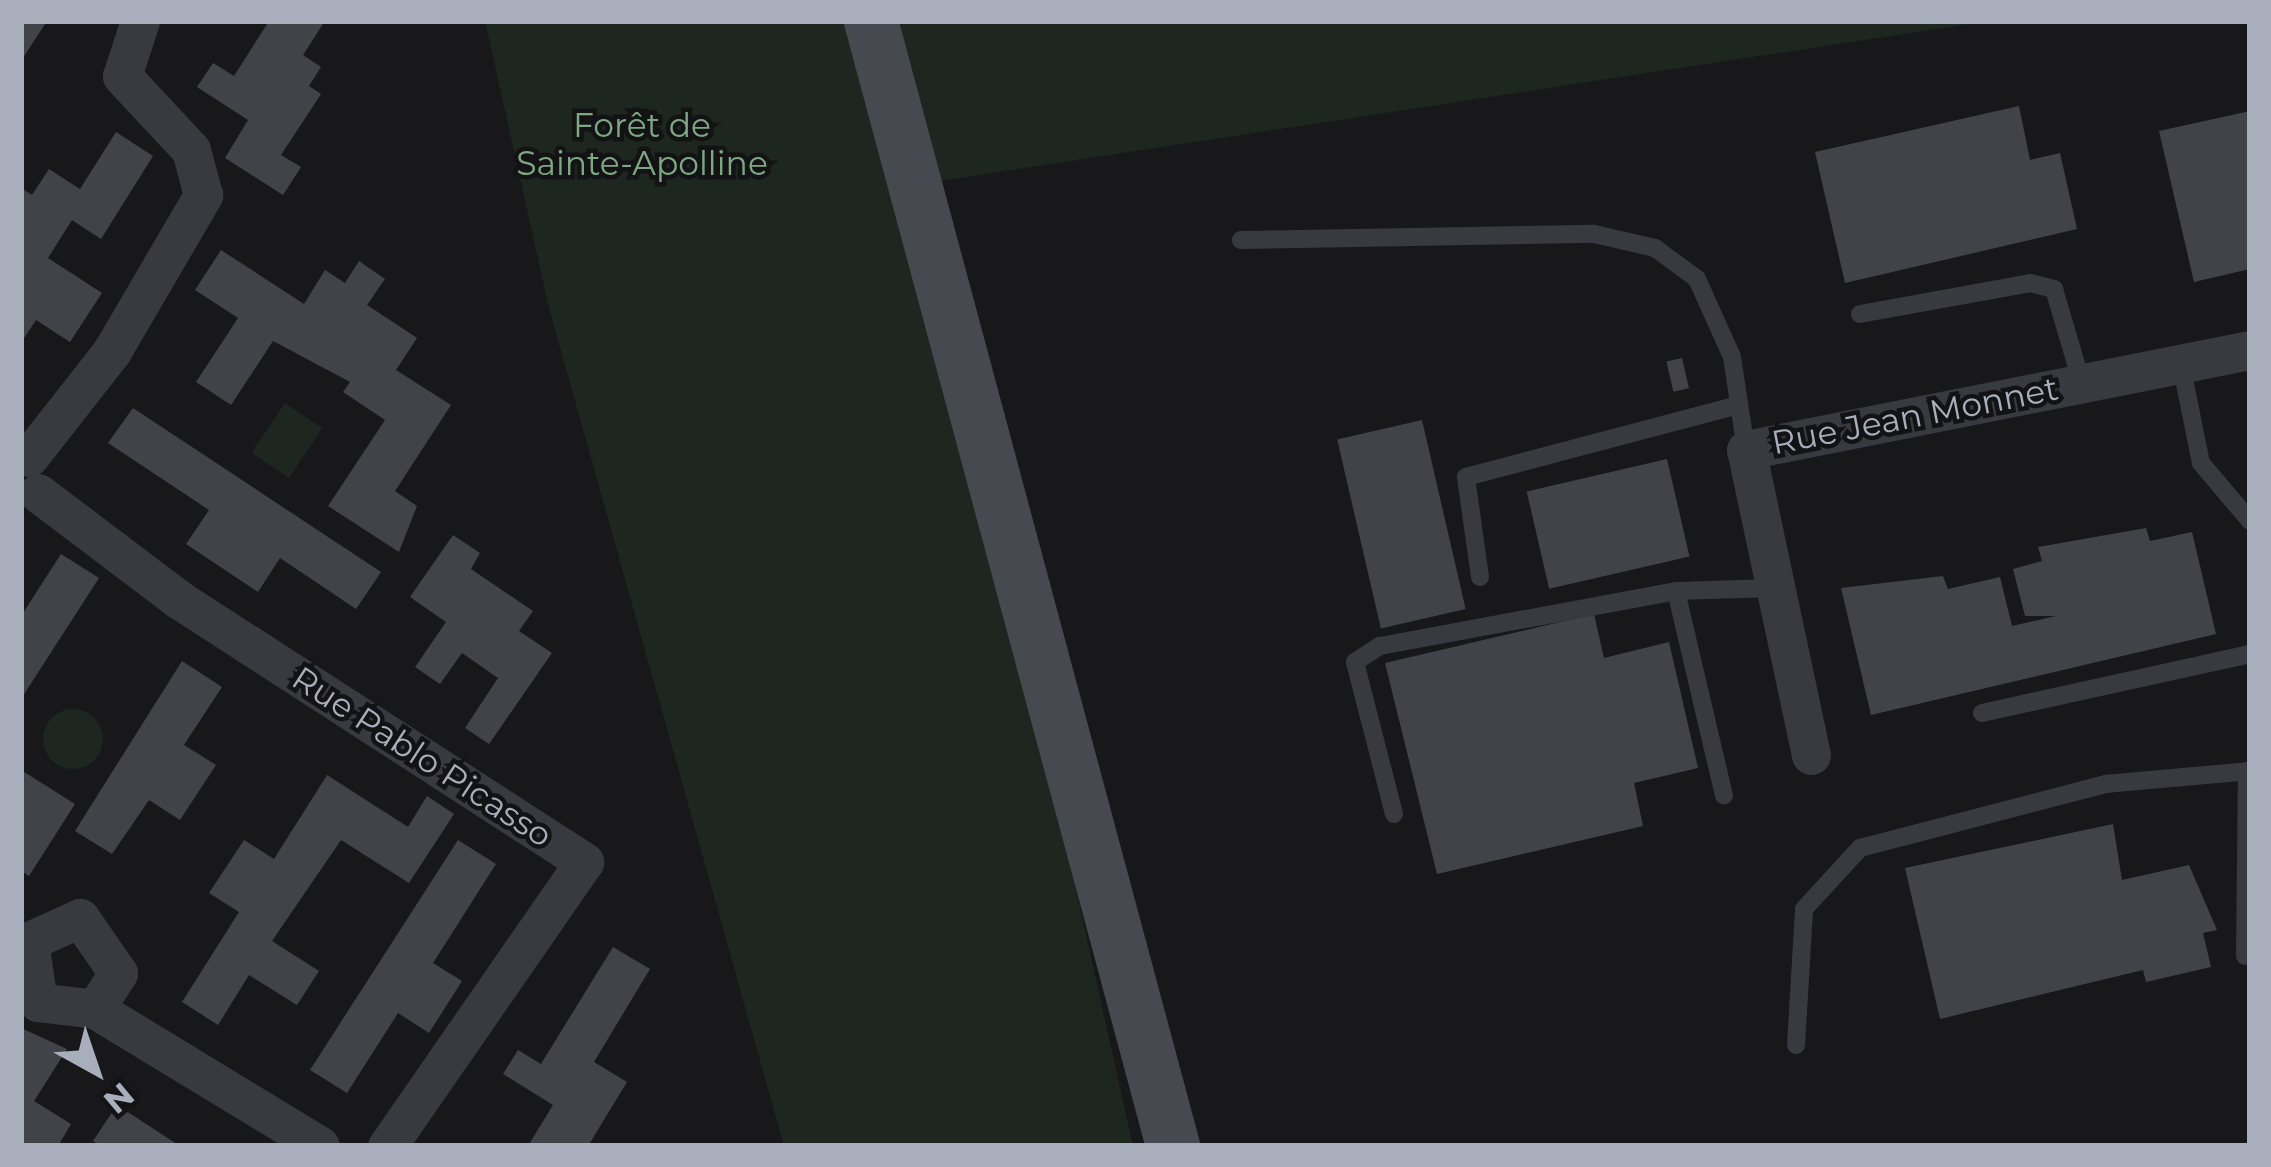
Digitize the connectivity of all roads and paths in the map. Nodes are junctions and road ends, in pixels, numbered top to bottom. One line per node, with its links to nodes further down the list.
1 (140, 21): 10 (street)
2 (871, 21): 26 (main road)
3 (1241, 240): 8 (lane)
4 (1860, 314): 7 (lane)
5 (2250, 350): 6 (street, Rue Jean Monnet)
6 (2181, 364): 7 (street, Rue Jean Monnet); 11 (lane)
7 (2082, 384): 9 (street, Rue Jean Monnet)
8 (1739, 405): 9 (lane); 12 (lane)
9 (1746, 450): 13 (street, Rue Jean Monnet)
10 (27, 479): 25 (street, Rue Pablo Picasso)
11 (2250, 521)
12 (1480, 577)
13 (1774, 588): 14 (lane); 17 (street, Rue Jean Monnet)
14 (1676, 591): 19 (lane); 20 (lane)
15 (2250, 655): 16 (lane)
16 (1982, 713)
17 (1810, 755)
18 (2248, 771): 21 (lane); 23 (lane)
19 (1724, 795)
20 (1394, 814)
21 (2246, 956)
22 (95, 1009): 24 (street)
23 (1796, 1045)
24 (320, 1146)
25 (387, 1146)
26 (1173, 1146)

